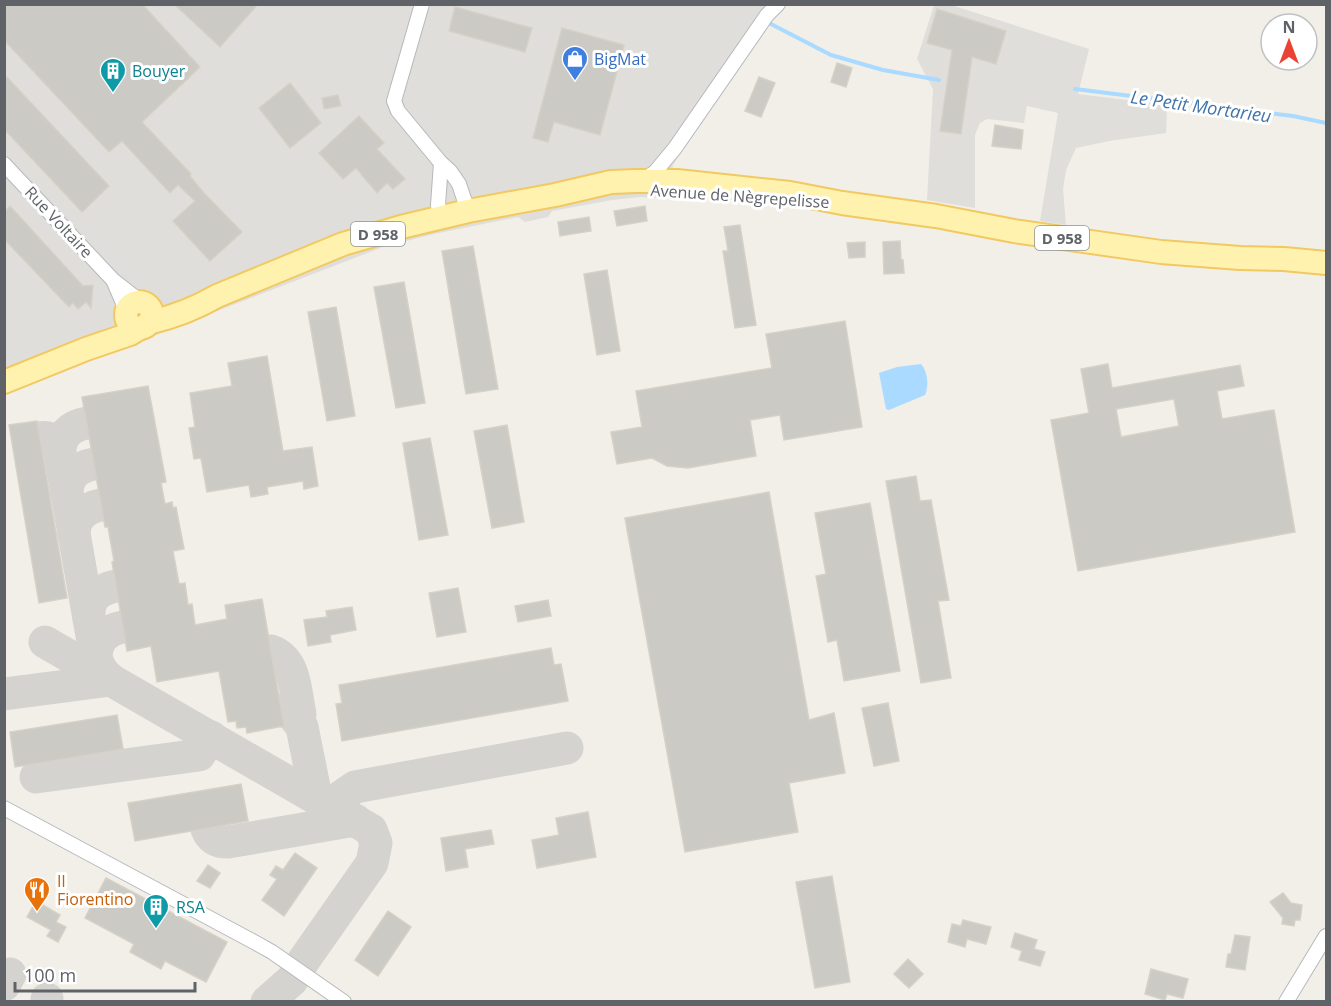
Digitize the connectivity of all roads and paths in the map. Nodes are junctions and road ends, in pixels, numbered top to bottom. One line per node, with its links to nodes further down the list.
1 (422, 4): 4 (street)
2 (778, 4): 3 (street)
3 (675, 148): 6 (street); 7 (street)
4 (441, 163): 10 (street); 11 (street)
5 (4, 164): 15 (street, Rue Voltaire)
6 (636, 181): 7 (main road, Avenue de Nègrepelisse / D 958); 8 (main road, Avenue de Nègrepelisse / D 958)
7 (677, 181): 9 (main road, Avenue de Nègrepelisse / D 958)
8 (566, 193): 9 (main road, Avenue de Nègrepelisse / D 958); 10 (main road, Avenue de Nègrepelisse / D 958)
9 (842, 203): 13 (main road, Avenue de Nègrepelisse / D 958)
10 (468, 211): 11 (main road, Avenue de Nègrepelisse / D 958)
11 (440, 217): 15 (main road, Avenue de Nègrepelisse / D 958)
12 (1326, 255): 13 (main road, Avenue de Nègrepelisse / D 958)
13 (1284, 259): 14 (main road, Avenue de Nègrepelisse / D 958)
14 (1326, 263)
15 (137, 315): 16 (main road, Avenue de Nègrepelisse / D 958)
16 (4, 382)
17 (4, 808): 19 (street)
18 (1326, 936): 20 (street)
19 (344, 1002)
20 (1286, 1002)

